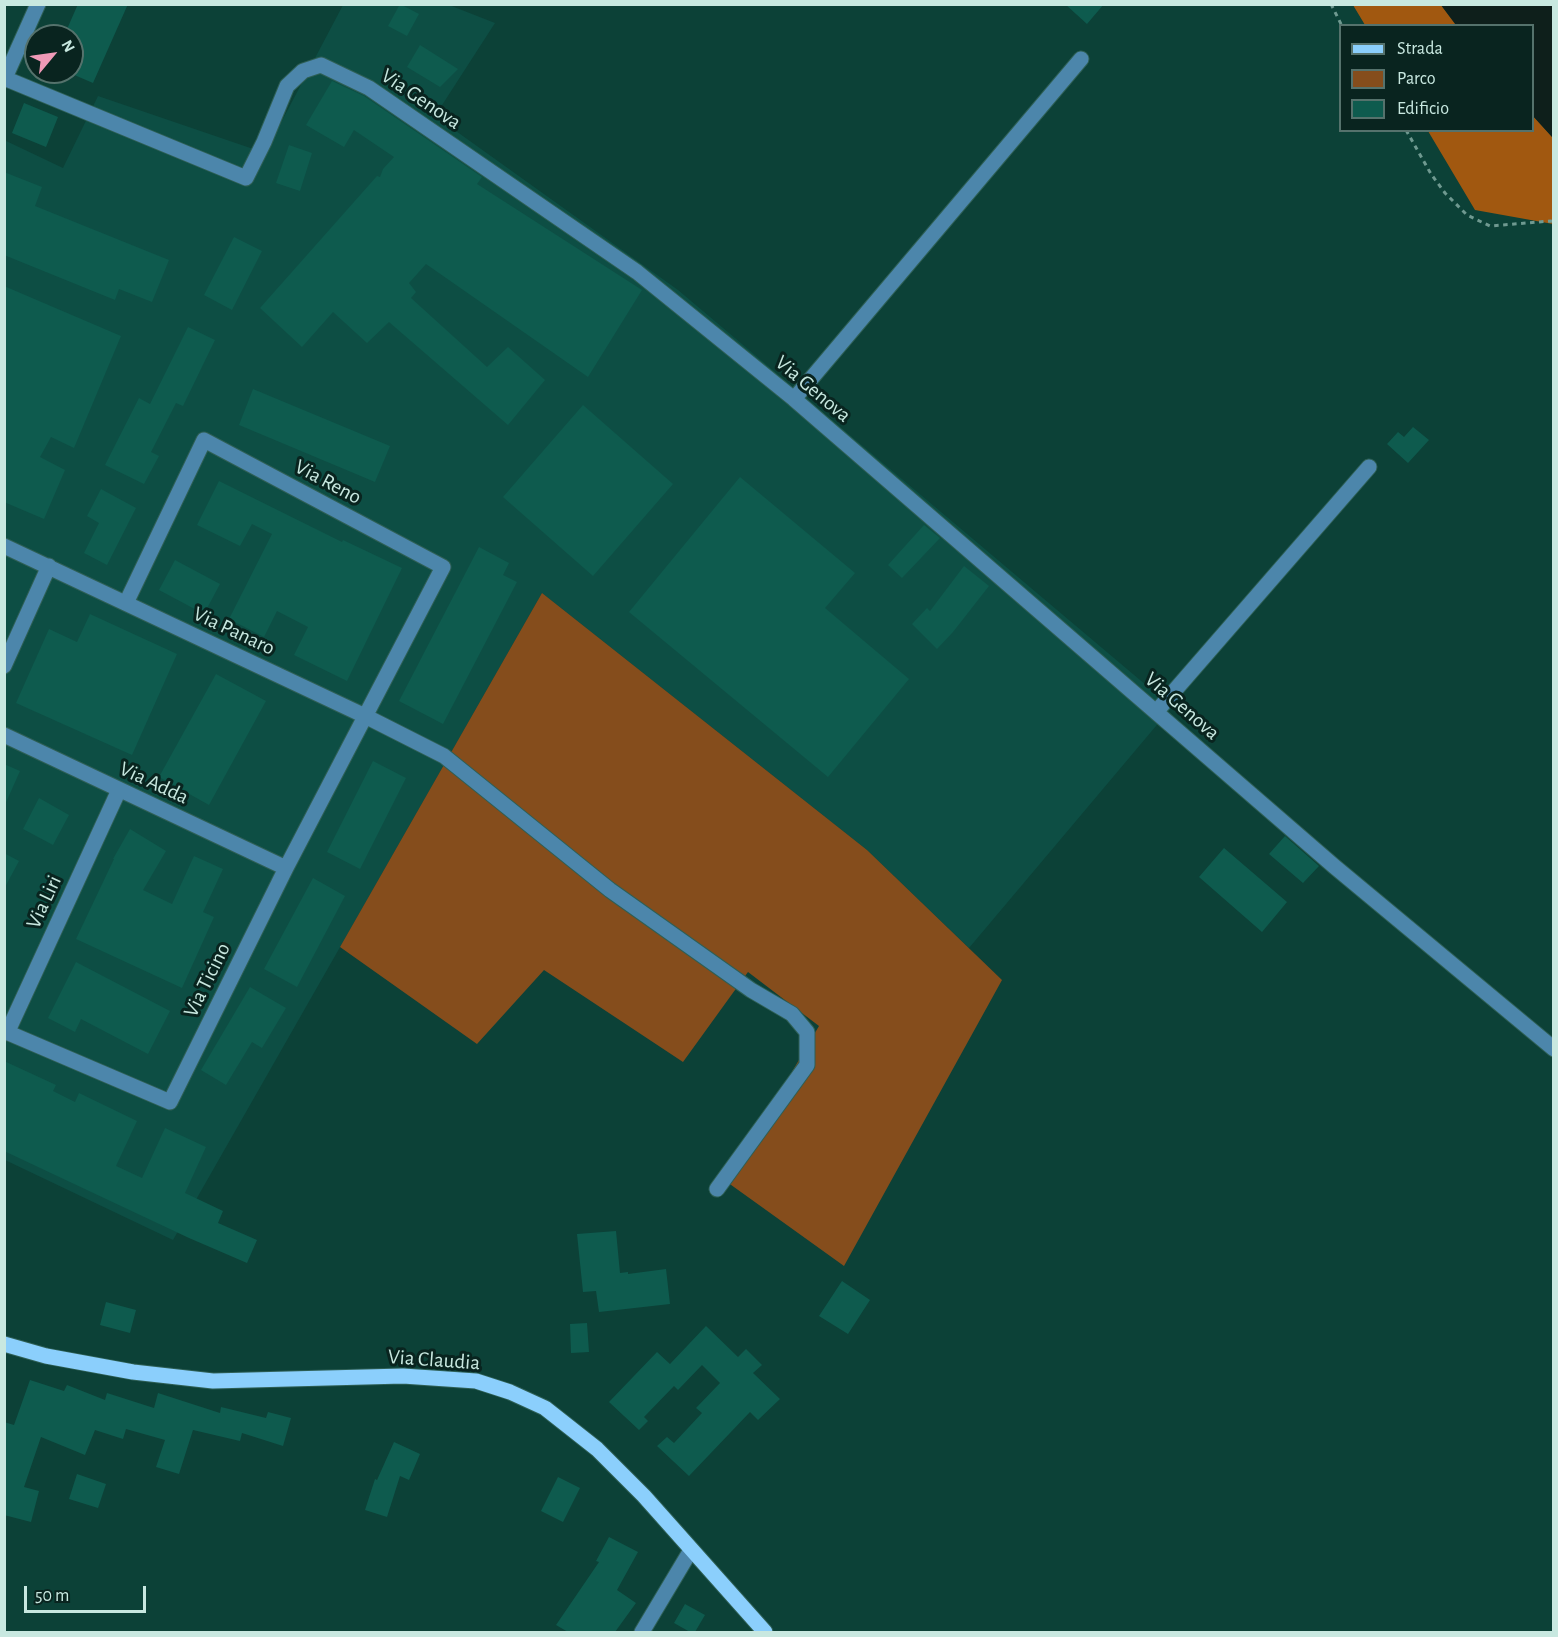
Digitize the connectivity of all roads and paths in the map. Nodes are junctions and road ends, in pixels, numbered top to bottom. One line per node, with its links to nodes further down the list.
1 (38, 4): 5 (street)
2 (1330, 4): 3 (path)
3 (1341, 24)
4 (1081, 59): 8 (street)
5 (5, 79): 8 (street, Via Genova)
6 (1407, 132): 7 (path)
7 (1554, 223)
8 (794, 399): 14 (street, Via Genova)
9 (1369, 467): 14 (street)
10 (4, 546): 11 (street, Via Panaro)
11 (49, 566): 12 (street, Via Panaro); 13 (street)
12 (126, 603): 15 (street, Via Panaro); 15 (street, Via Reno)
13 (4, 666)
14 (1156, 712): 20 (street, Via Genova)
15 (365, 717): 18 (street, Via Ticino); 21 (street, Via Panaro)
16 (4, 735): 17 (street, Via Adda)
17 (119, 790): 18 (street, Via Adda); 19 (street, Via Liri)
18 (286, 868): 19 (street, Via Ticino)
19 (6, 1032)
20 (1554, 1049)
21 (717, 1189)
22 (4, 1344): 23 (main road, Via Claudia)
23 (691, 1550): 24 (street); 25 (main road, Via Claudia)
24 (642, 1632)
25 (765, 1632)

